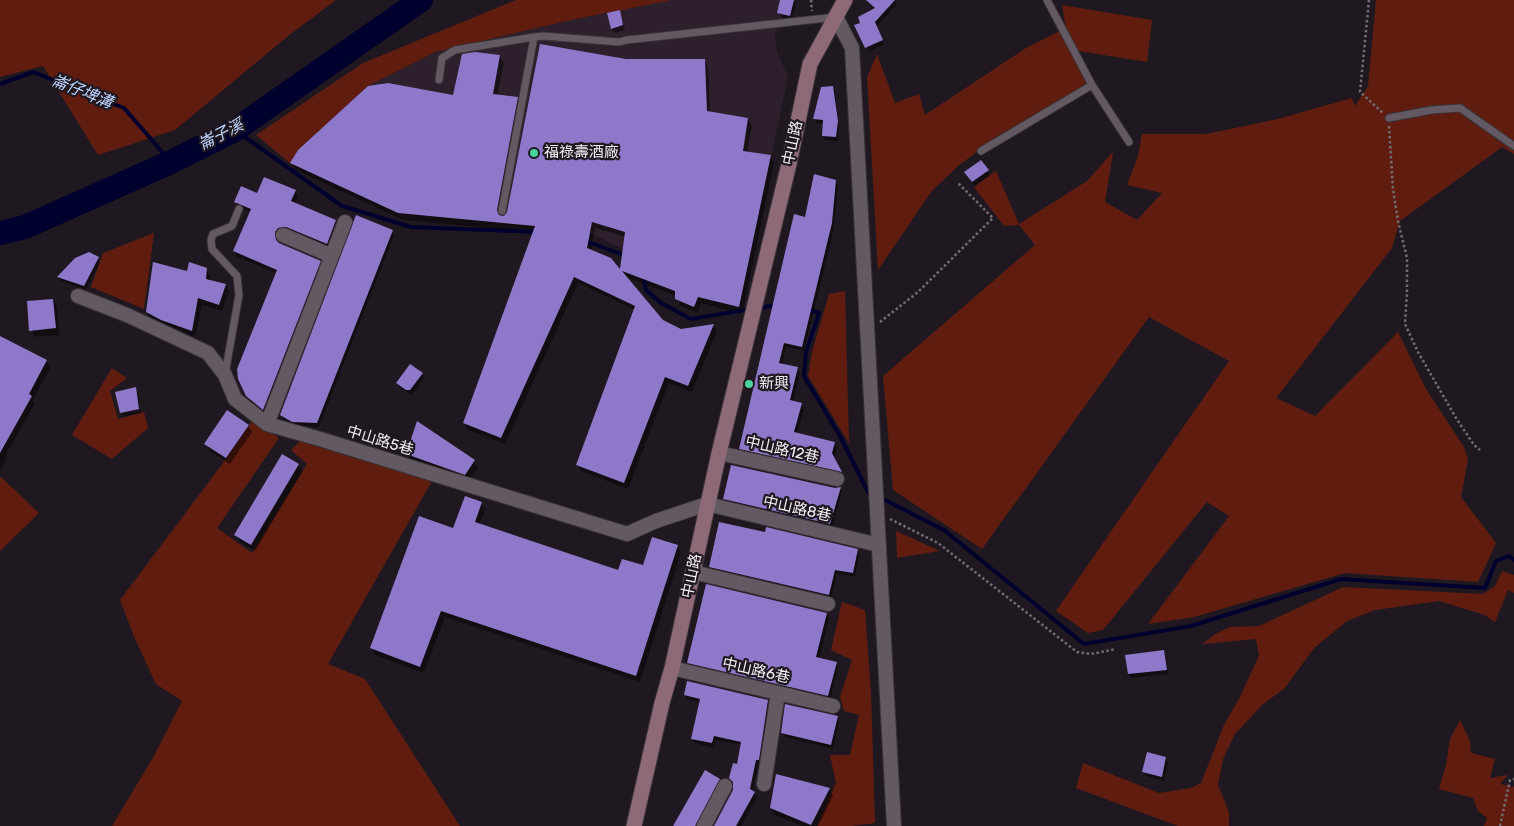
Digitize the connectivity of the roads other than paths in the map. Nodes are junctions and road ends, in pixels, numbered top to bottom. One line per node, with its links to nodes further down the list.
1 (845, 0): 3 (main road, 中山路)
2 (1047, 0): 6 (lane)
3 (836, 17): 4 (lane); 19 (main road, 中山路); 22 (street)
4 (534, 37): 5 (lane); 12 (lane)
5 (439, 80)
6 (1092, 85): 8 (lane); 10 (lane)
7 (1389, 118): 9 (lane)
8 (1130, 142)
9 (1514, 146)
10 (981, 151)
11 (239, 208): 17 (lane)
12 (502, 211)
13 (345, 222): 15 (street)
14 (282, 235): 15 (street)
15 (332, 256): 18 (street)
16 (78, 296): 17 (street, 中山路5巷)
17 (225, 375): 18 (street, 中山路5巷)
18 (267, 424): 21 (street, 中山路5巷)
19 (719, 452): 20 (street, 中山路12巷); 21 (main road, 中山路)
20 (837, 479)
21 (707, 504): 22 (street, 中山路8巷); 23 (main road, 中山路)
22 (879, 545): 32 (street)
23 (693, 572): 24 (street); 25 (main road, 中山路)
24 (828, 604)
25 (672, 668): 26 (street, 中山路6巷); 30 (main road, 中山路)
26 (778, 693): 27 (street, 中山路6巷); 28 (street)
27 (833, 706)
28 (764, 784)
29 (725, 786): 31 (street)
30 (634, 826)
31 (704, 826)
32 (894, 826)

